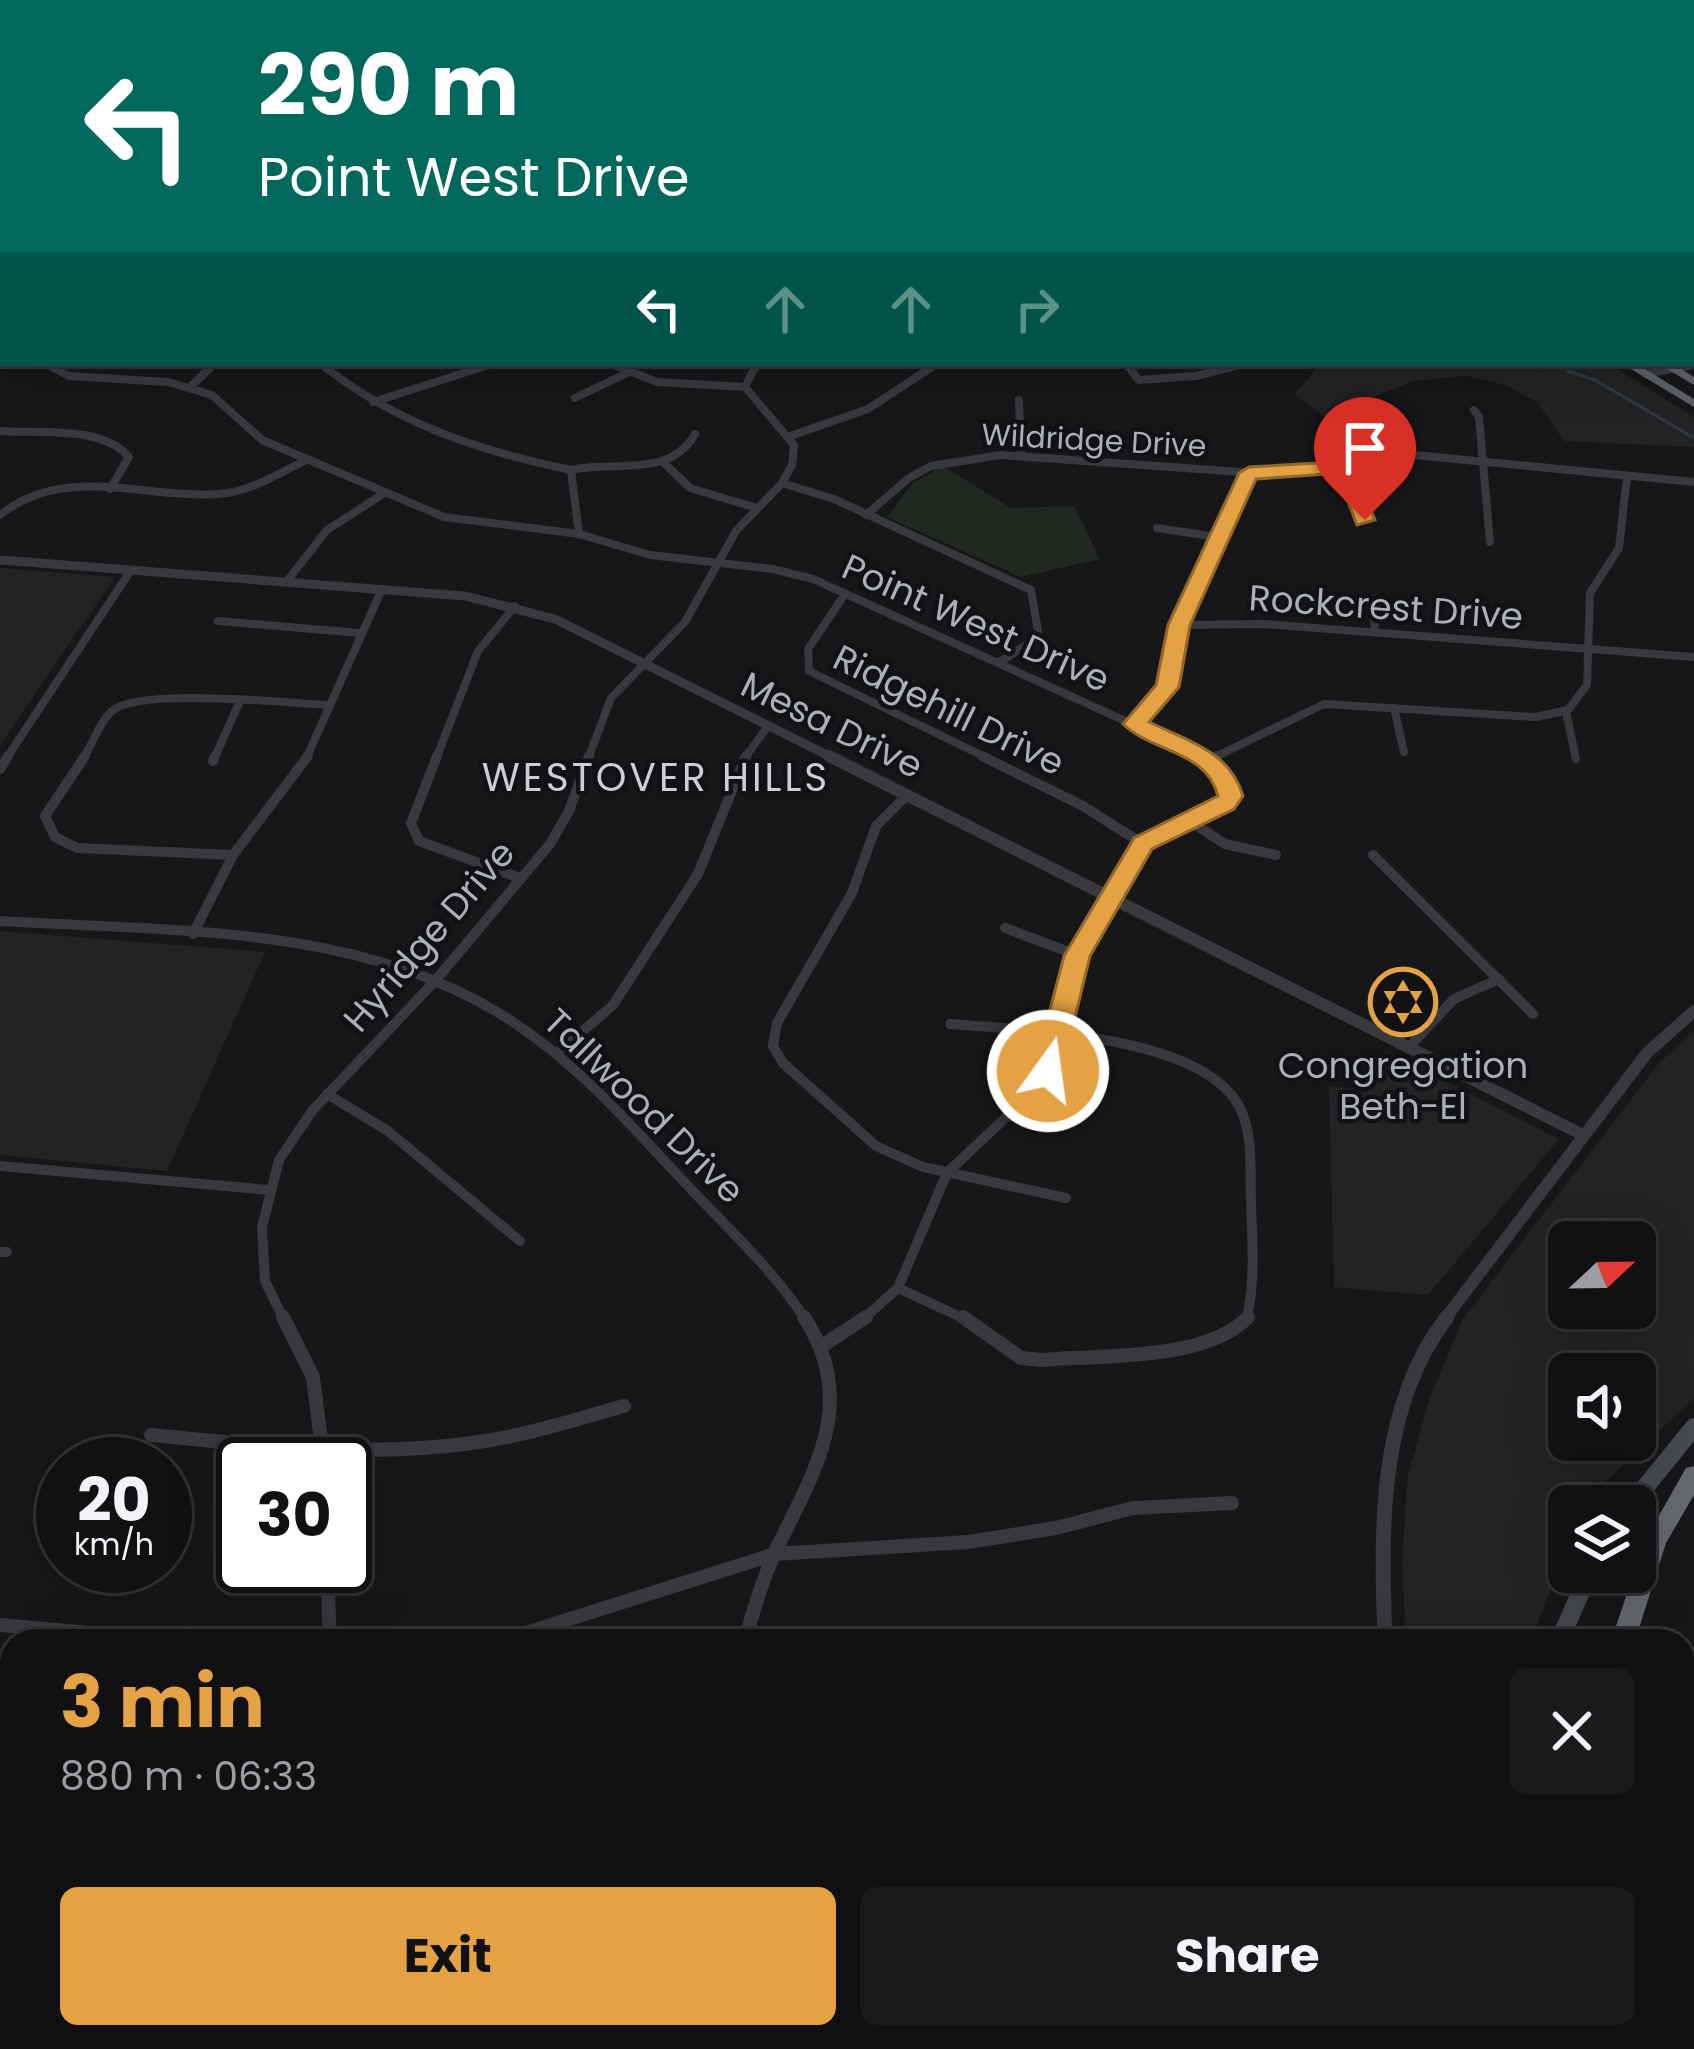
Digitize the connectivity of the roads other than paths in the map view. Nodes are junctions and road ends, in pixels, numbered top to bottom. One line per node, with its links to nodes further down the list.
1 (51, 366): 17 (street)
2 (212, 366): 17 (street)
3 (323, 366): 20 (street)
4 (486, 366): 20 (street)
5 (615, 366): 13 (street)
6 (756, 366): 16 (street)
7 (934, 366): 25 (street)
8 (1127, 366): 9 (street)
9 (1232, 366)
10 (1632, 366): 14 (highway)
11 (1665, 366): 14 (street)
12 (1669, 366): 15 (highway)
13 (629, 373): 16 (street); 18 (street)
14 (1646, 374): 21 (highway)
15 (1694, 382)
16 (745, 387): 25 (street)
17 (189, 388): 27 (street, Point West Drive)
18 (574, 398)
19 (1019, 400): 26 (street)
20 (373, 403): 31 (street)
21 (1694, 404)
22 (1474, 410): 28 (street)
23 (0, 431): 36 (street)
24 (695, 434): 29 (street)
25 (790, 436): 35 (street)
26 (1021, 454): 32 (street, Wildridge Drive); 39 (street, Wildridge Drive)
27 (306, 460): 36 (street); 37 (street, Point West Drive)
28 (1484, 460): 30 (street, Wildridge Drive); 33 (street, Wildridge Drive); 45 (street)
29 (663, 462): 31 (street); 38 (street)
30 (1333, 468): 32 (street, Wildridge Drive); 41 (street)
31 (571, 470): 43 (street)
32 (1249, 473): 44 (street)
33 (1627, 477): 34 (street, Wildridge Drive); 58 (street)
34 (1694, 482)
35 (782, 483): 38 (street, Hyridge Drive); 39 (street)
36 (110, 489): 40 (street)
37 (383, 494): 43 (street, Point West Drive); 49 (street)
38 (757, 508): 47 (street, Hyridge Drive)
39 (866, 514): 60 (street)
40 (0, 515)
41 (1365, 520)
42 (1157, 528): 44 (street)
43 (579, 534): 47 (street, Point West Drive)
44 (1217, 537): 55 (street)
45 (1490, 542)
46 (0, 560): 48 (street, Mesa Drive)
47 (713, 566): 51 (street, Point West Drive); 61 (street, Hyridge Drive)
48 (131, 569): 49 (street, Mesa Drive); 72 (street)
49 (287, 580): 50 (street, Mesa Drive)
50 (382, 589): 53 (street, Mesa Drive); 57 (street)
51 (845, 594): 60 (street, Point West Drive); 75 (street, Ridgehill Drive)
52 (1373, 599): 56 (street)
53 (515, 606): 61 (street, Mesa Drive); 79 (street)
54 (218, 622): 57 (street)
55 (1179, 625): 56 (street, Rockcrest Drive); 66 (street)
56 (1375, 632): 58 (street, Rockcrest Drive)
57 (359, 633): 63 (street)
58 (1589, 648): 59 (street, Rockcrest Drive); 65 (street)
59 (1694, 657)
60 (998, 663): 66 (street, Point West Drive)
61 (640, 664): 67 (street, Mesa Drive); 79 (street, Hyridge Drive)
62 (239, 703): 63 (street); 71 (street); 76 (street)
63 (328, 705): 76 (street)
64 (1394, 708): 65 (street); 68 (street); 70 (street)
65 (1566, 712): 69 (street)
66 (1135, 724): 70 (street, Point West Drive)
67 (768, 726): 73 (street, Mesa Drive); 92 (street)
68 (1404, 752)
69 (1576, 759)
70 (1210, 760): 74 (street)
71 (214, 761)
72 (0, 769)
73 (907, 795): 80 (street, Mesa Drive); 96 (street)
74 (1188, 820): 75 (street); 77 (street)
75 (1143, 844): 80 (street)
76 (233, 855): 83 (street)
77 (1276, 855)
78 (1373, 855): 85 (street)
79 (520, 878): 86 (street, Hyridge Drive)
80 (1109, 896): 84 (street); 91 (street, Mesa Drive)
81 (0, 921): 83 (street, Tallwood Drive)
82 (1005, 928): 84 (street)
83 (193, 934): 86 (street, Tallwood Drive)
84 (1077, 956): 90 (street)
85 (1499, 979): 88 (street); 91 (street)
86 (435, 981): 92 (street, Tallwood Drive); 93 (street, Hyridge Drive)
87 (1694, 1011): 94 (street)
88 (1533, 1014)
89 (950, 1024): 90 (street)
90 (1057, 1034): 96 (street); 100 (street)
91 (1409, 1047): 94 (street, Mesa Drive)
92 (557, 1053): 101 (street, Tallwood Drive)
93 (327, 1094): 97 (street, Hyridge Drive); 99 (street)
94 (1583, 1135): 119 (street)
95 (0, 1166): 97 (street)
96 (947, 1173): 98 (street); 100 (street)
97 (268, 1190): 105 (street, Hyridge Drive)
98 (1066, 1198)
99 (520, 1241)
100 (898, 1288): 101 (street)
101 (822, 1346): 111 (street, Tallwood Drive)
102 (624, 1406): 107 (street)
103 (1694, 1427): 109 (main road)
104 (151, 1435): 106 (street)
105 (321, 1437)
106 (216, 1444)
107 (372, 1453)
108 (1694, 1475): 121 (highway)
109 (1647, 1485)
110 (1232, 1503): 111 (street)
111 (775, 1554): 117 (street); 118 (street, Tallwood Drive)
112 (328, 1593): 116 (street)
113 (1581, 1593): 120 (main road)
114 (0, 1625): 115 (street)
115 (45, 1629)
116 (330, 1629)
117 (538, 1629)
118 (749, 1629)
119 (1385, 1629)
120 (1564, 1629)
121 (1627, 1629)

